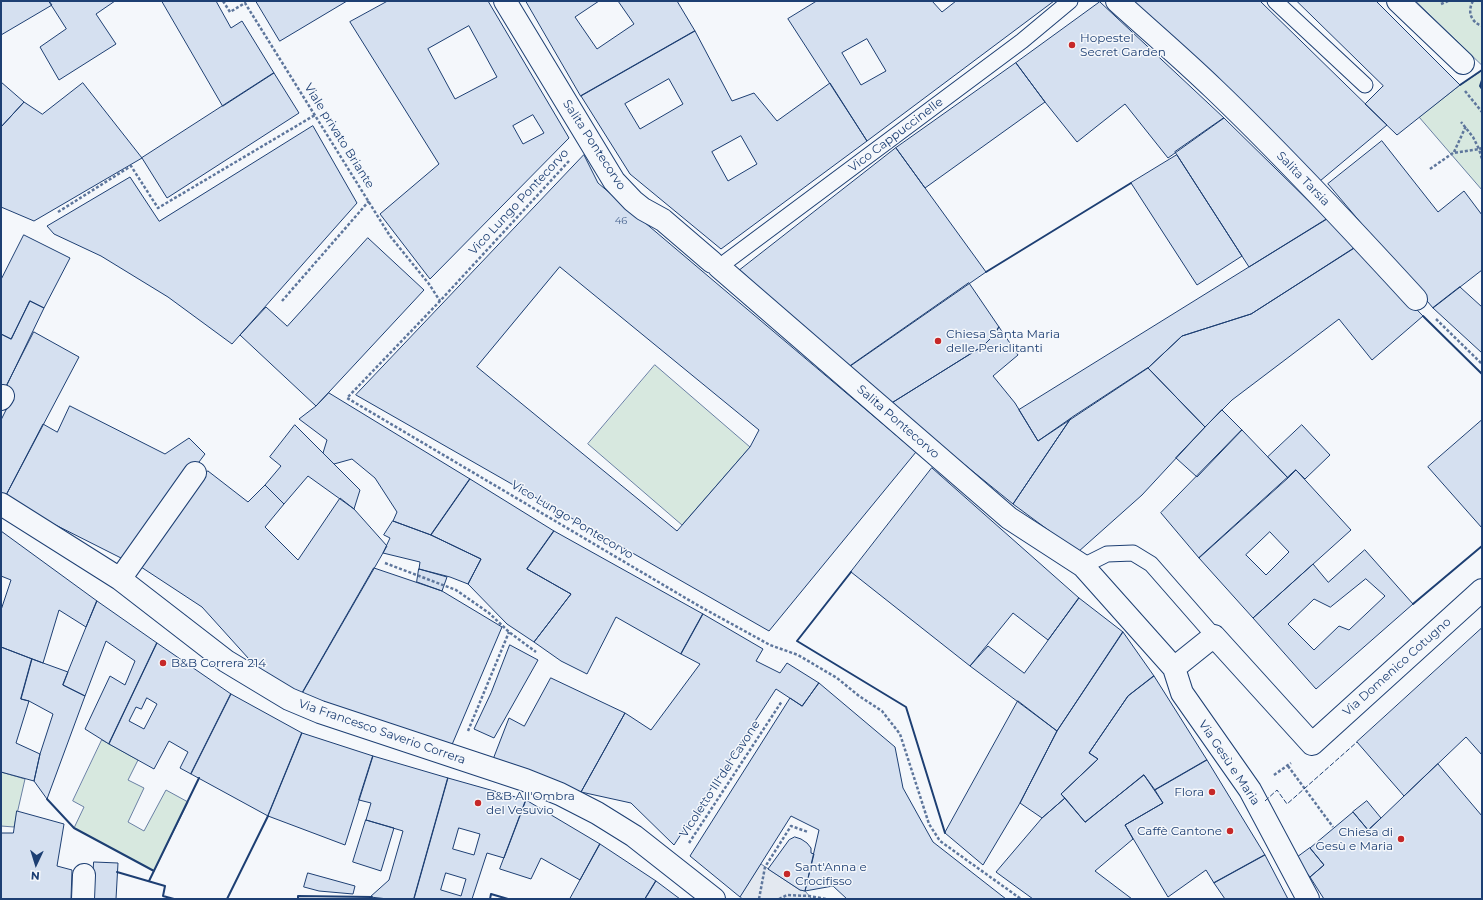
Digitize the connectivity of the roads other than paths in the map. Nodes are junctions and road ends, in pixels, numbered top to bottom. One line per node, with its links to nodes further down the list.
1 (505, 1): 8 (street, Salita Pontecorvo)
2 (1070, 1): 8 (lane, Vico Cappuccinelle)
3 (1117, 1): 9 (street, Salita Tarsia)
4 (1275, 1): 7 (lane)
5 (1398, 1): 6 (street)
6 (1463, 63)
7 (1365, 85)
8 (716, 265): 12 (street, Salita Pontecorvo)
9 (1416, 299)
10 (195, 473): 13 (street)
11 (1, 504): 13 (street, Via Francesco Saverio Correra)
12 (1084, 566): 15 (lane); 16 (street, Salita Pontecorvo)
13 (120, 579): 19 (street, Via Francesco Saverio Correra)
14 (1482, 590): 15 (street, Via Domenico Cotugno)
15 (1214, 636): 16 (street)
16 (1174, 668): 20 (street, Via Gesù e Maria)
17 (84, 876): 18 (street)
18 (83, 899)
19 (714, 899)
20 (1308, 899)

